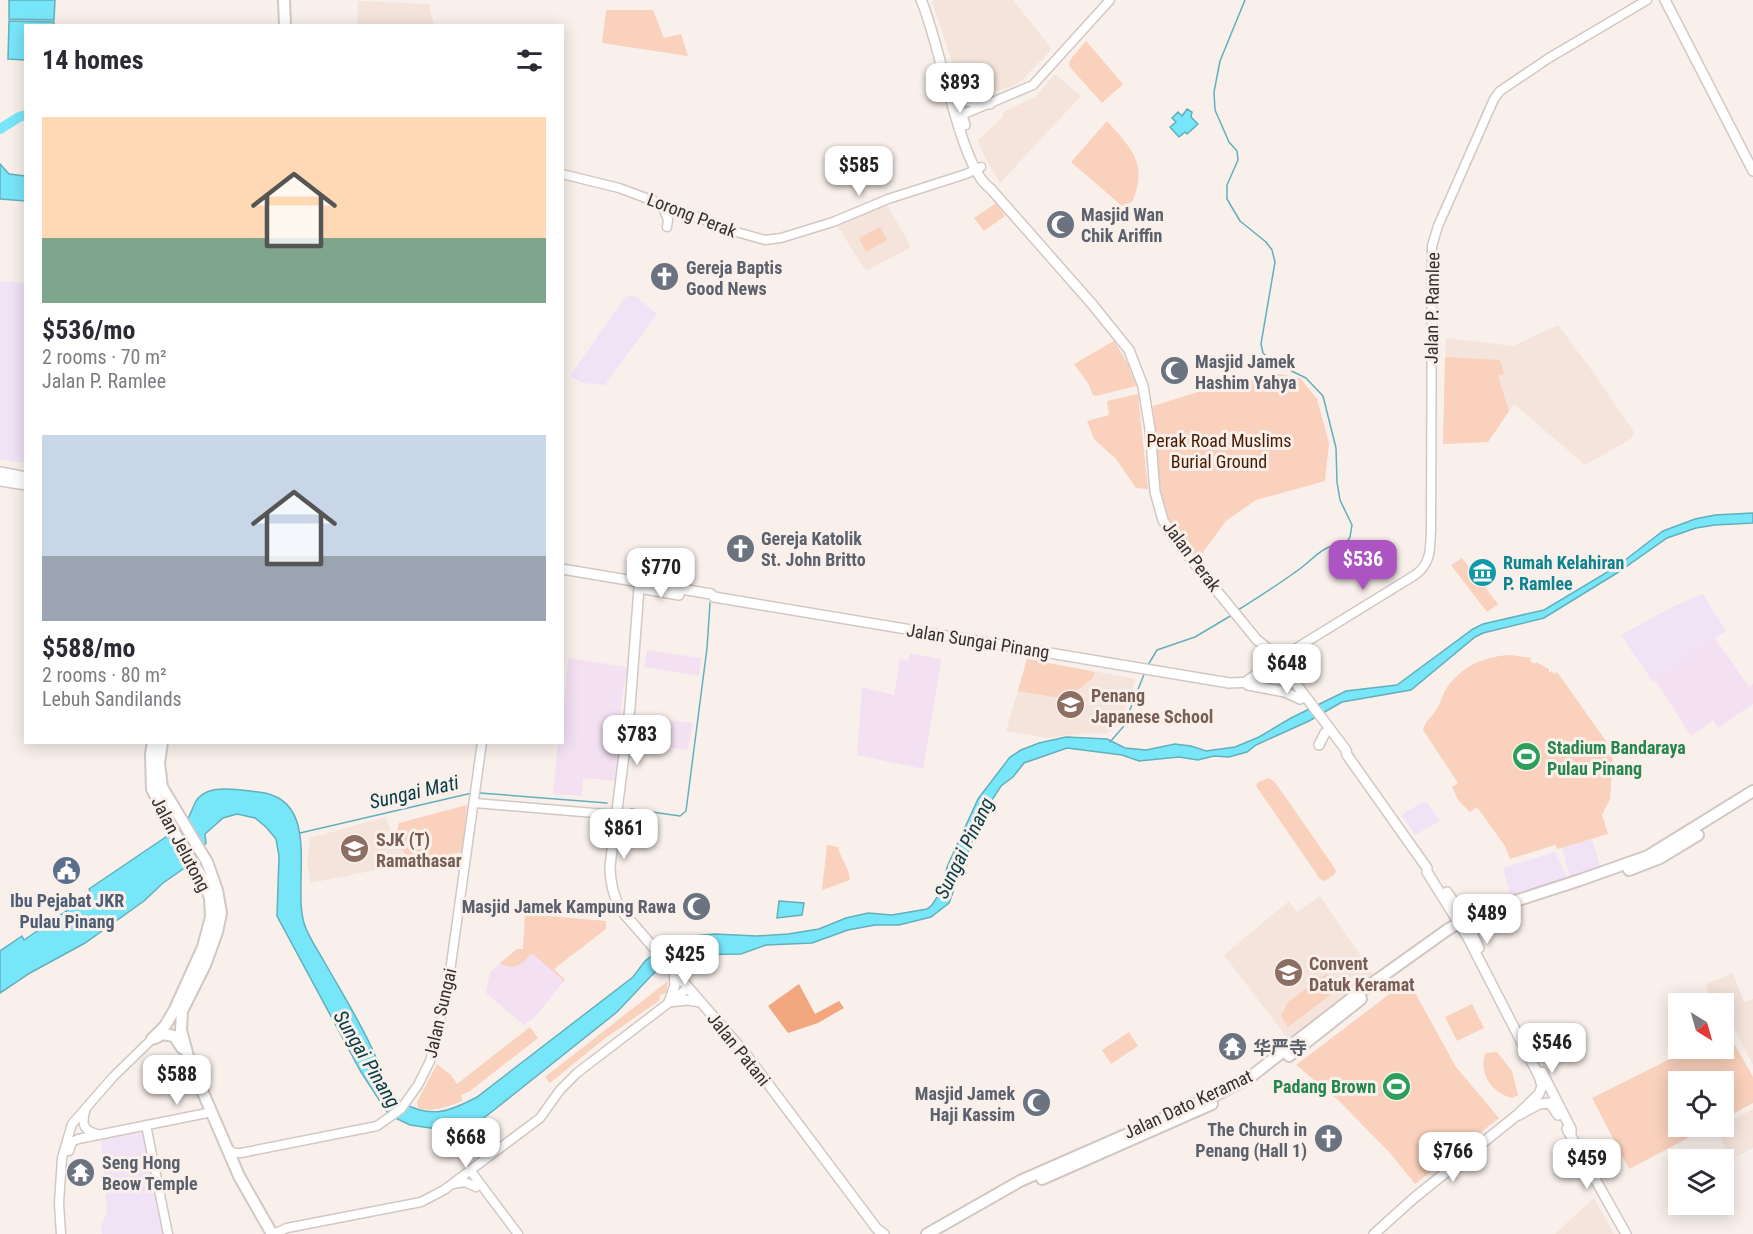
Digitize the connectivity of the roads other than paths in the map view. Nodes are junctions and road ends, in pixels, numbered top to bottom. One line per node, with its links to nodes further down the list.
1 (284, 0): 6 (main road)
2 (921, 0): 7 (main road, Jalan Perak)
3 (1110, 0): 8 (street)
4 (1647, 0): 24 (street, Jalan P. Ramlee)
5 (1665, 0): 12 (main road)
6 (285, 24)
7 (947, 85): 8 (main road); 9 (main road, Jalan Perak)
8 (990, 104): 9 (street)
9 (959, 116): 10 (main road, Jalan Perak); 11 (main road, Jalan Perak)
10 (970, 156): 11 (main road, Jalan Perak); 15 (street, Lorong Perak)
11 (979, 169): 15 (street, Lorong Perak); 24 (main road, Jalan Perak)
12 (1753, 171)
13 (564, 174): 14 (street, Lorong Perak)
14 (661, 203): 15 (street, Lorong Perak); 16 (street)
15 (821, 224)
16 (667, 227)
17 (0, 472): 18 (main road)
18 (24, 477)
19 (0, 481): 20 (main road)
20 (24, 486)
21 (564, 569): 23 (main road, Jalan Sungai Pinang)
22 (564, 575): 23 (main road, Jalan Sungai Pinang)
23 (642, 586): 25 (main road, Jalan Sungai Pinang); 36 (main road, Jalan Patani)
24 (1277, 665): 25 (main road); 26 (main road, Jalan Perak); 27 (main road, Jalan Perak)
25 (1242, 683): 26 (main road, Jalan Sungai Pinang)
26 (1300, 699): 27 (main road, Jalan Perak)
27 (1310, 708): 28 (main road, Jalan Perak); 28 (main road, Jalan Perak)
28 (1327, 730): 32 (main road); 37 (main road, Jalan Perak)
29 (153, 744): 42 (main road, Jalan Jelutong)
30 (162, 744): 43 (main road, Jalan Jelutong)
31 (482, 744): 35 (street, Jalan Sungai)
32 (1319, 745)
33 (1753, 791): 37 (main road)
34 (1753, 799): 37 (main road)
35 (475, 801): 36 (street); 51 (street, Jalan Sungai)
36 (618, 814): 38 (main road, Jalan Patani)
37 (1464, 924): 46 (main road, Jalan Perak); 48 (main road, Jalan Perak); 64 (main road, Jalan Dato Keramat); 65 (main road, Jalan Dato Keramat)
38 (671, 968): 39 (main road, Jalan Patani); 40 (main road)
39 (688, 988): 40 (street); 41 (main road, Jalan Patani)
40 (669, 1002): 41 (main road); 52 (street)
41 (701, 1002): 58 (main road, Jalan Patani)
42 (152, 1039): 43 (main road); 44 (street)
43 (189, 1060): 45 (main road)
44 (86, 1108): 49 (street); 54 (street)
45 (212, 1112): 47 (street); 50 (main road)
46 (1516, 1116): 48 (main road, Jalan Perak); 66 (main road)
47 (146, 1125): 49 (street); 60 (street)
48 (1571, 1133): 67 (main road, Jalan Perak)
49 (100, 1135): 54 (street)
50 (227, 1147): 51 (street); 53 (main road)
51 (242, 1154): 53 (street)
52 (483, 1160): 55 (street); 57 (street)
53 (233, 1163): 61 (main road)
54 (62, 1165): 59 (street)
55 (468, 1172): 56 (street); 57 (street)
56 (451, 1185): 57 (street); 61 (street)
57 (478, 1185): 62 (street); 63 (street)
58 (880, 1232)
59 (61, 1234)
60 (168, 1234)
61 (272, 1234)
62 (511, 1234)
63 (518, 1234)
64 (927, 1234)
65 (943, 1234)
66 (1374, 1234)
67 (1626, 1234)

